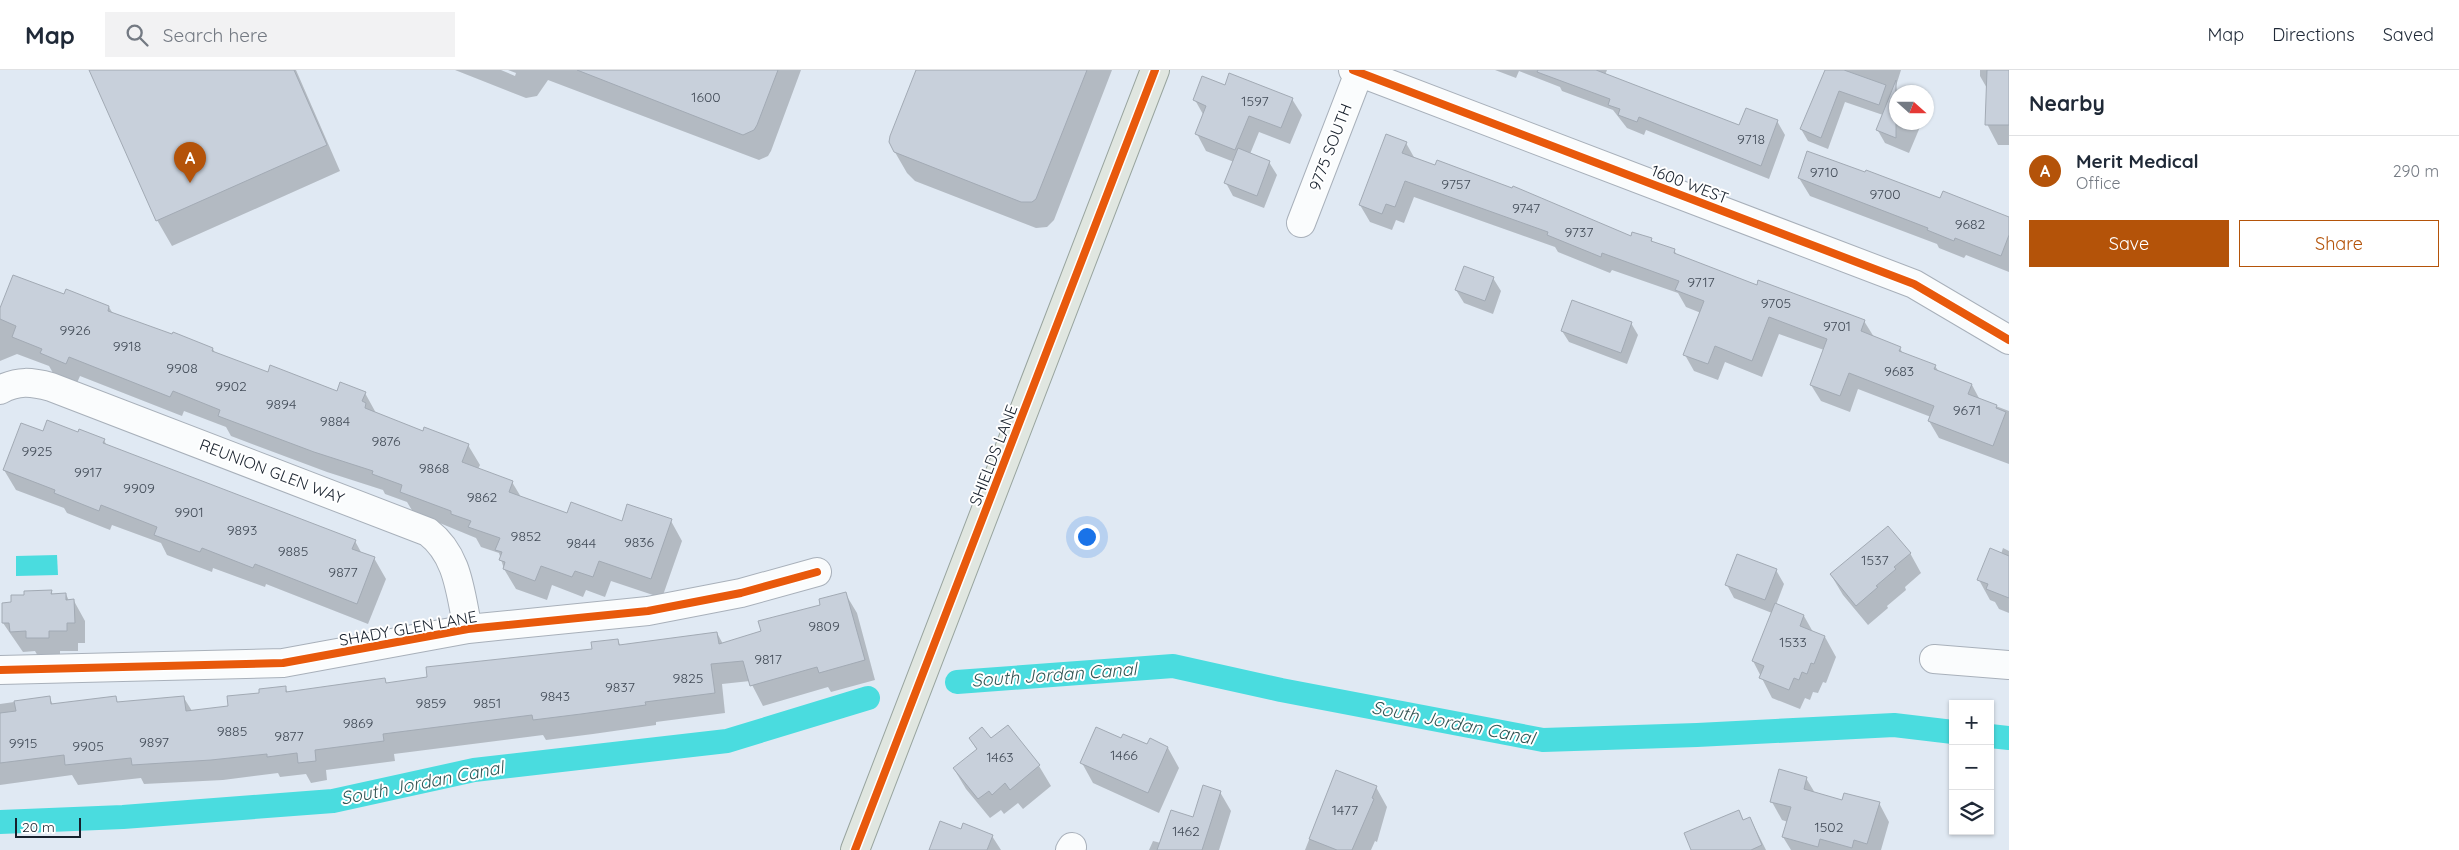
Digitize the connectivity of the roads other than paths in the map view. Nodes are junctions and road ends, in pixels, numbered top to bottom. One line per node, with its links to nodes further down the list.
1 (1155, 70): 11 (main road, SHIELDS LANE)
2 (1358, 71): 3 (street, 9775 SOUTH); 4 (street, 1600 WEST)
3 (1301, 223)
4 (2009, 340)
5 (6, 387): 7 (street, REUNION GLEN WAY)
6 (817, 572): 7 (street, SHADY GLEN LANE)
7 (468, 629): 10 (street, SHADY GLEN LANE)
8 (1934, 659): 9 (street)
9 (2009, 665)
10 (0, 670)
11 (855, 850)

